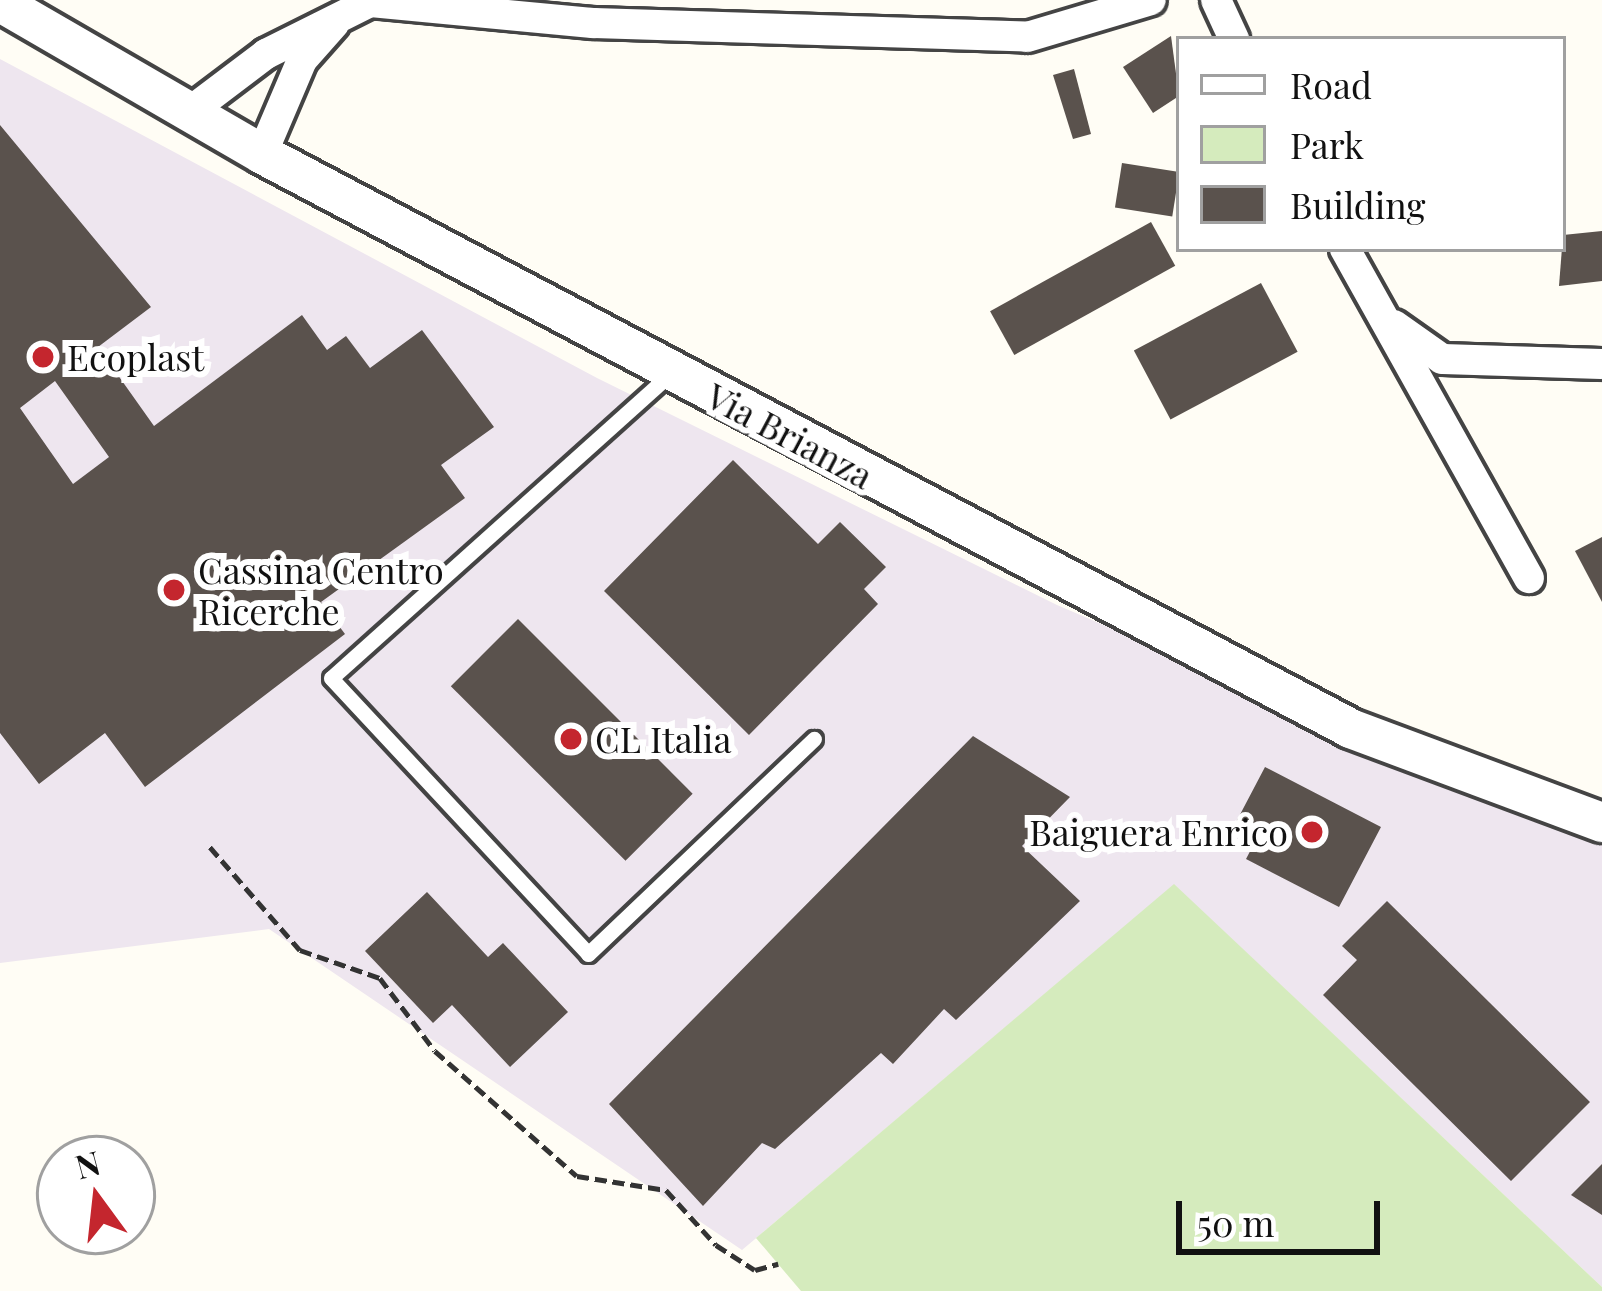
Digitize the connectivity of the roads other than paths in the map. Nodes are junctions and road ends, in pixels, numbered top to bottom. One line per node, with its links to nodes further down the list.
1 (1151, 0): 4 (street)
2 (1216, 0): 5 (street)
3 (0, 2): 6 (street, Via Brianza)
4 (370, 2): 6 (street); 7 (street)
5 (1233, 36)
6 (188, 113): 7 (street, Via Brianza)
7 (262, 154): 11 (street, Via Brianza)
8 (1348, 252): 9 (street)
9 (1384, 318): 10 (street); 12 (street)
10 (1602, 364)
11 (672, 372): 13 (lane); 14 (street, Via Brianza)
12 (1529, 578)
13 (814, 739)
14 (1602, 822)

